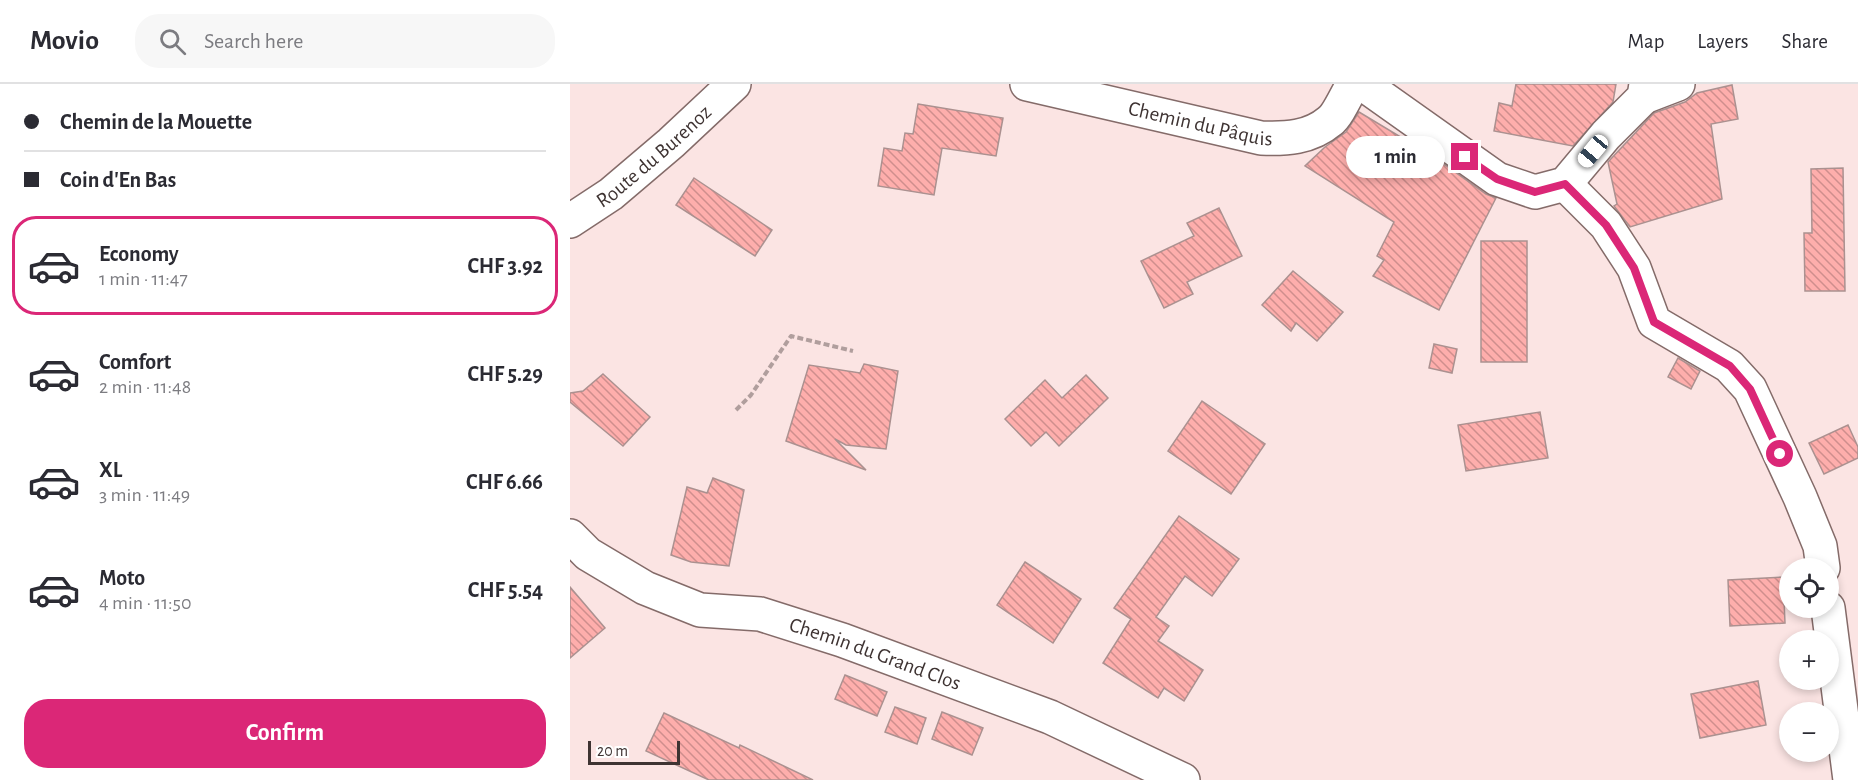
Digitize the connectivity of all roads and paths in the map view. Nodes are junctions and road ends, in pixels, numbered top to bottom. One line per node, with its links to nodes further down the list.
1 (734, 84): 8 (street, Route du Burenoz)
2 (1027, 84): 3 (street, Chemin du Pâquis)
3 (1353, 84)
4 (1363, 84): 7 (street)
5 (1678, 84): 6 (street)
6 (1645, 91): 7 (street)
7 (1565, 184): 12 (street)
8 (570, 221)
9 (853, 351): 10 (path)
10 (736, 410)
11 (570, 536): 14 (street, Chemin du Grand Clos)
12 (1821, 558)
13 (1829, 618): 15 (street)
14 (1184, 780)
15 (1850, 780)

